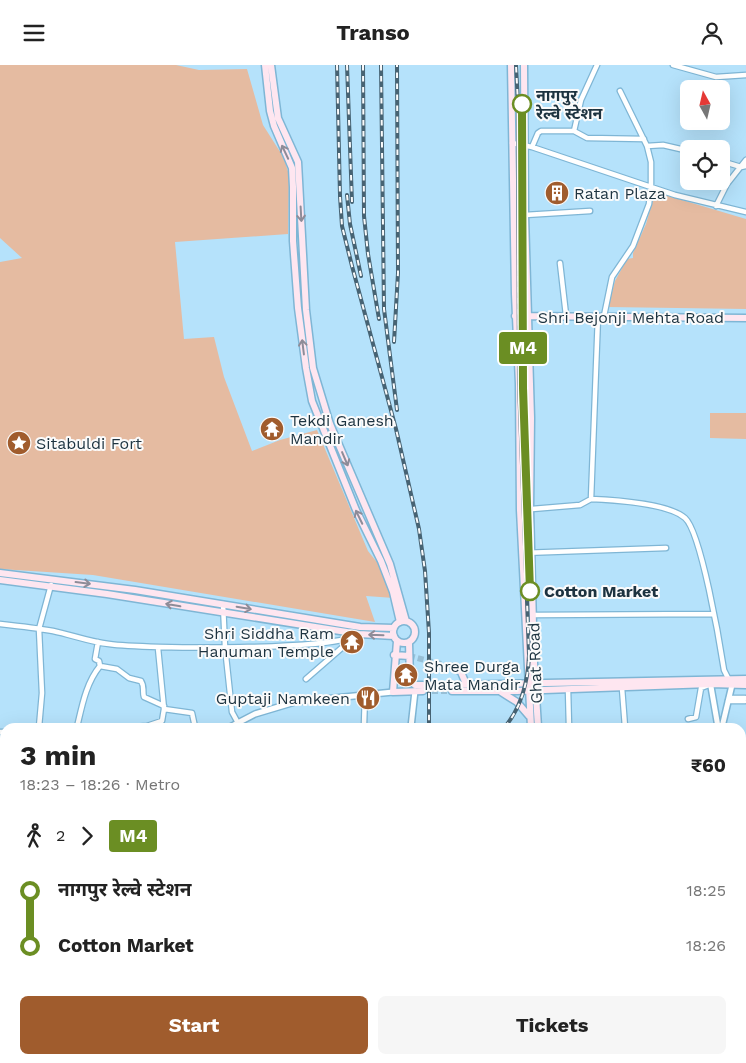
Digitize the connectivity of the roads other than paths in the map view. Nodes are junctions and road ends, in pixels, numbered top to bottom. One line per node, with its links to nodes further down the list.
1 (265, 65): 48 (main road, one-way to 1)
2 (271, 65): 48 (main road, one-way to 48)
3 (511, 65): 11 (main road, Ghat Road)
4 (524, 65): 12 (main road, Ghat Road)
5 (598, 65): 9 (street)
6 (673, 65): 7 (street)
7 (746, 75)
8 (620, 91): 10 (street)
9 (574, 131): 10 (street); 12 (street)
10 (644, 139): 13 (street)
11 (512, 143): 12 (street); 25 (main road, Ghat Road)
12 (528, 146): 18 (street); 22 (main road, Ghat Road)
13 (647, 146): 14 (street); 18 (street)
14 (680, 149)
15 (746, 160): 17 (street)
16 (730, 163): 17 (street)
17 (744, 167): 19 (street)
18 (651, 187): 19 (street); 26 (street)
19 (716, 206): 21 (street)
20 (590, 211): 22 (street)
21 (746, 212)
22 (526, 215): 27 (main road, Ghat Road)
23 (560, 263): 24 (street)
24 (566, 315): 26 (main road, Shri Bejonji Mehta Road); 27 (main road, Shri Bejonji Mehta Road)
25 (515, 316): 27 (main road, Shri Bejonji Mehta Road); 30 (main road, Ghat Road)
26 (601, 316): 28 (main road, Shri Bejonji Mehta Road); 31 (street)
27 (529, 317): 29 (main road, Ghat Road)
28 (746, 318)
29 (530, 394): 30 (main road); 32 (main road, Ghat Road)
30 (518, 395): 33 (main road, Ghat Road)
31 (591, 499): 32 (street); 46 (street)
32 (530, 509): 33 (street); 36 (main road, Ghat Road)
33 (520, 510): 35 (main road, Ghat Road)
34 (666, 548): 36 (street)
35 (522, 553): 36 (street); 38 (main road, Ghat Road)
36 (532, 553): 39 (main road, Ghat Road)
37 (0, 573): 41 (main road)
38 (523, 575): 39 (main road); 43 (main road, Ghat Road)
39 (533, 575): 42 (main road, Ghat Road)
40 (0, 581): 41 (main road)
41 (51, 583): 44 (main road, one-way to 44); 45 (main road, one-way to 41); 50 (street)
42 (534, 602): 43 (main road); 47 (main road, Ghat Road)
43 (524, 603): 66 (main road, Ghat Road)
44 (224, 604): 45 (street); 51 (main road, one-way to 51)
45 (225, 613): 51 (main road); 55 (street)
46 (713, 614): 47 (street); 65 (street)
47 (534, 615): 63 (main road, Ghat Road)
48 (402, 620): 52 (main road); 54 (main road)
49 (0, 624): 50 (street)
50 (39, 629): 53 (street); 85 (street)
51 (358, 633): 52 (main road); 55 (street); 61 (street)
52 (395, 635): 54 (main road); 57 (main road)
53 (98, 641): 56 (street); 59 (street)
54 (409, 643): 58 (main road)
55 (225, 647): 56 (street); 89 (street)
56 (158, 648): 82 (street)
57 (394, 655): 58 (main road); 77 (main road)
58 (409, 656): 70 (main road)
59 (100, 666): 82 (street); 86 (street)
60 (452, 667): 67 (main road)
61 (306, 679)
62 (746, 679): 65 (main road)
63 (536, 682): 66 (main road); 68 (main road); 74 (main road, Ghat Road)
64 (710, 682): 65 (main road); 68 (main road); 72 (main road); 84 (street); 96 (street)
65 (730, 682): 69 (main road); 80 (street)
66 (528, 683): 67 (main road); 76 (main road, Ghat Road)
67 (466, 684): 75 (main road)
68 (602, 685): 72 (main road); 73 (main road)
69 (746, 685)
70 (415, 688): 71 (main road); 77 (main road); 91 (street)
71 (423, 688)
72 (622, 688): 95 (street)
73 (568, 689): 74 (main road); 94 (street)
74 (536, 690): 76 (main road); 93 (main road, Ghat Road)
75 (501, 691): 76 (main road); 83 (main road)
76 (528, 691): 83 (main road, Ghat Road)
77 (392, 692): 78 (street)
78 (364, 694): 89 (street); 90 (street)
79 (745, 698): 80 (street)
80 (729, 699): 81 (street); 97 (street)
81 (745, 701)
82 (164, 708): 87 (street); 88 (street)
83 (530, 717): 92 (main road, Ghat Road)
84 (688, 719)
85 (38, 723)
86 (78, 723)
87 (157, 723)
88 (194, 723)
89 (238, 723)
90 (364, 723)
91 (411, 723)
92 (531, 723)
93 (538, 723)
94 (569, 723)
95 (624, 723)
96 (717, 723)
97 (723, 723)

